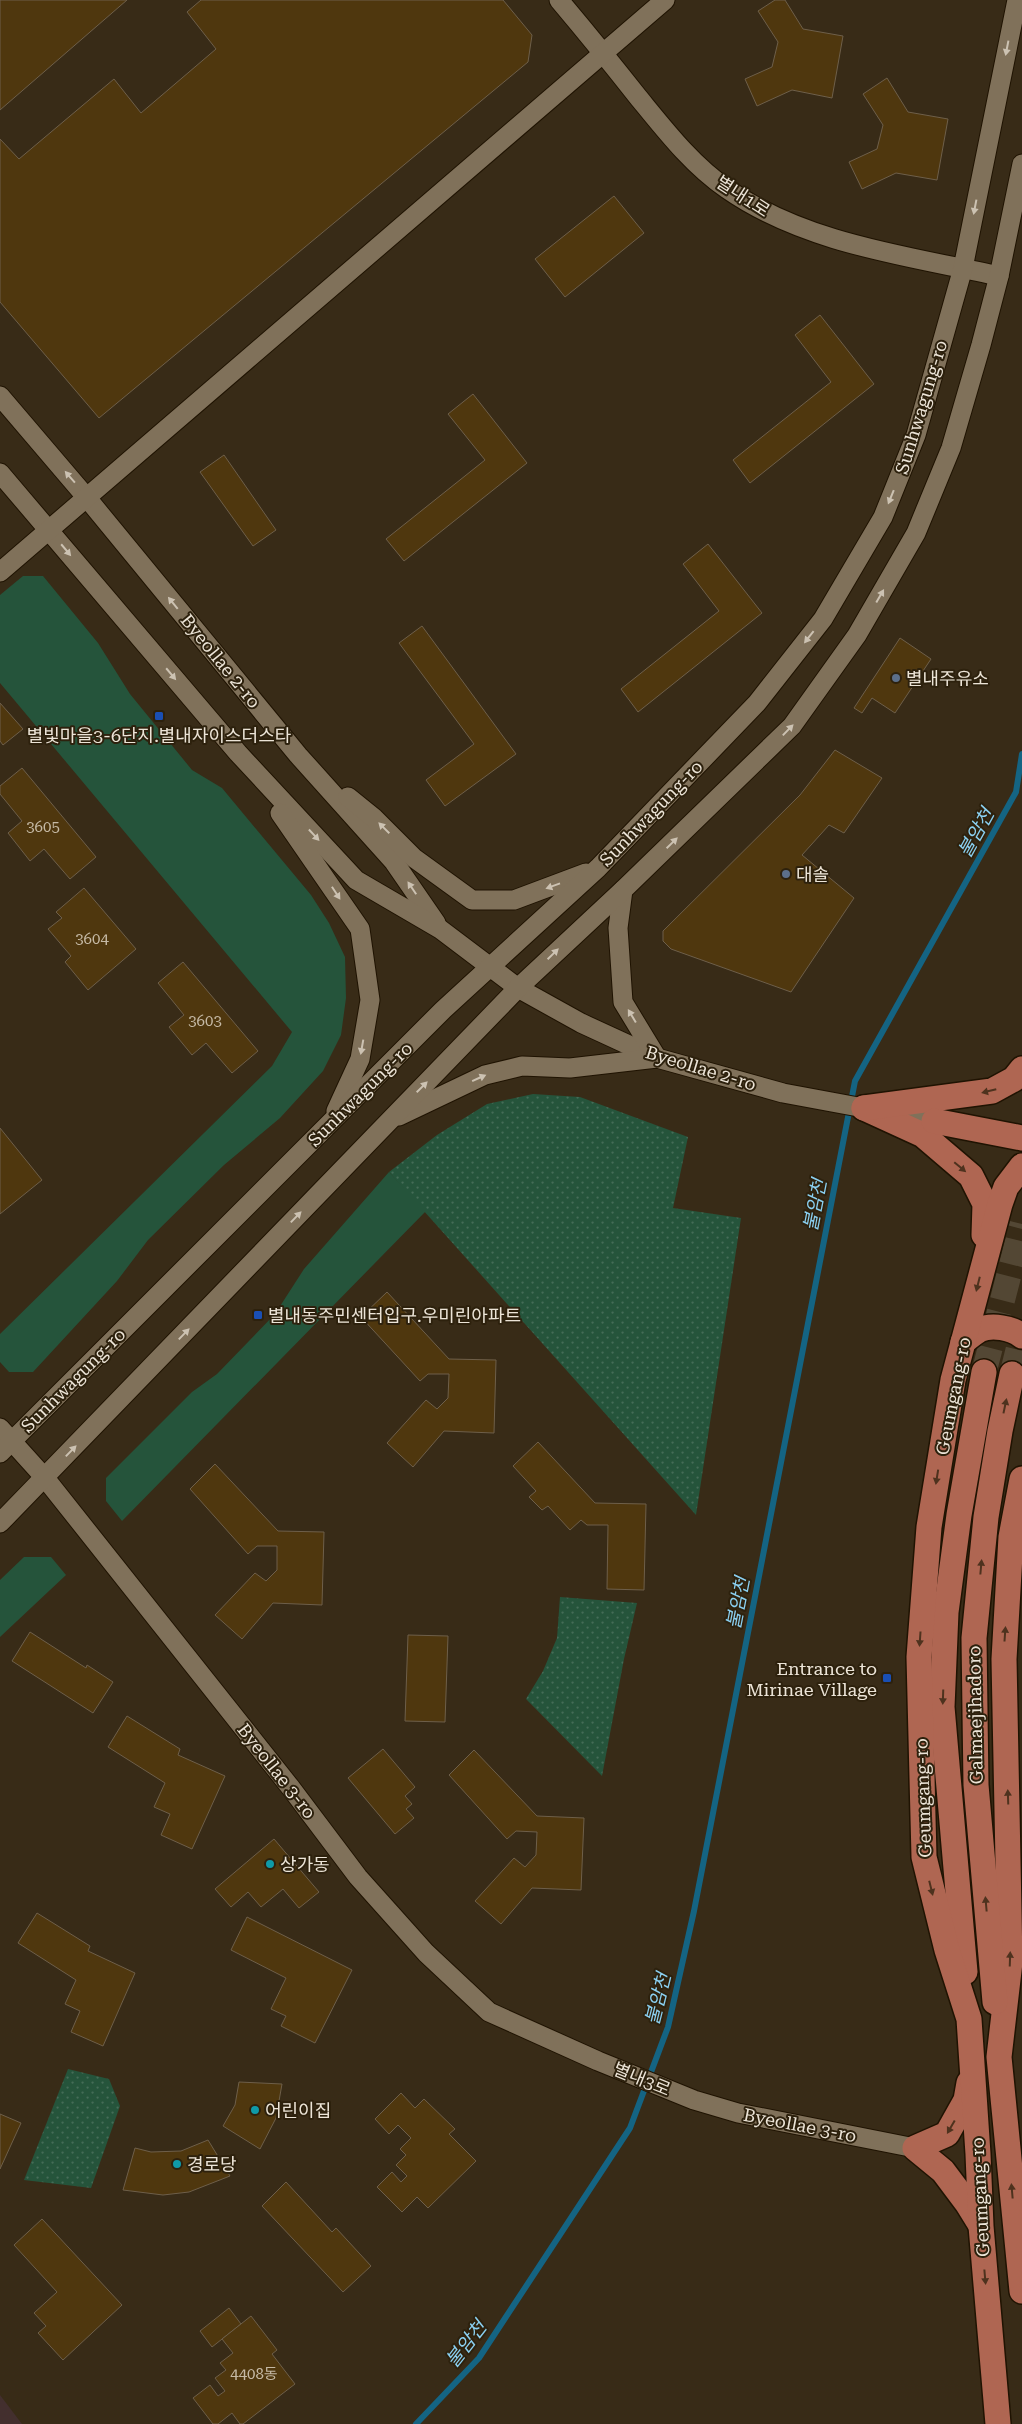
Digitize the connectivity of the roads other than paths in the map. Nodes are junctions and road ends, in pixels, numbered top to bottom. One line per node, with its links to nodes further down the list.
1 (559, 0): 4 (street, 별내1로)
2 (665, 0): 4 (street)
3 (1017, 0): 6 (street, Sunhwagung-ro, one-way to 6)
4 (604, 54): 6 (street, 별내1로); 10 (street)
5 (1022, 164): 7 (street, Sunhwagung-ro)
6 (963, 268): 7 (street, 별내1로); 15 (street, Sunhwagung-ro, one-way to 15)
7 (1000, 276): 16 (street, Sunhwagung-ro, one-way to 7)
8 (0, 396): 10 (street, Byeollae 2-ro, one-way to 8)
9 (0, 473): 11 (street, Byeollae 2-ro)
10 (88, 498): 11 (street); 14 (street, Byeollae 2-ro, one-way to 10)
11 (49, 530): 12 (street); 13 (street, Byeollae 2-ro, one-way to 13)
12 (0, 572)
13 (238, 753): 17 (street, Byeollae 2-ro, one-way to 17); 24 (street, one-way to 24)
14 (298, 755): 15 (street, one-way to 14); 17 (street, Byeollae 2-ro, one-way to 14)
15 (598, 868): 18 (street, Sunhwagung-ro)
16 (623, 890): 19 (street, Sunhwagung-ro, one-way to 16); 20 (street, one-way to 16)
17 (440, 929): 18 (street, Byeollae 2-ro)
18 (489, 966): 19 (street, Byeollae 2-ro); 24 (street, Sunhwagung-ro)
19 (518, 988): 20 (street, Byeollae 2-ro); 23 (street, Sunhwagung-ro, one-way to 19)
20 (657, 1058): 22 (street, Byeollae 2-ro); 23 (street, one-way to 20)
21 (1022, 1069): 22 (main road, one-way to 22)
22 (864, 1108): 25 (main road)
23 (388, 1121): 34 (street, Sunhwagung-ro, one-way to 23)
24 (331, 1123): 33 (street, Sunhwagung-ro)
25 (929, 1128): 26 (main road); 28 (main road, one-way to 28)
26 (1020, 1138)
27 (1022, 1166): 28 (main road, Geumgang-ro)
28 (984, 1260): 30 (main road, Geumgang-ro, one-way to 30)
29 (1022, 1336): 30 (main road)
30 (963, 1342): 37 (main road, Geumgang-ro, one-way to 37)
31 (984, 1372): 37 (main road, Galmaejihadoro, one-way to 37)
32 (1012, 1374): 38 (main road, Galmaejihadoro, one-way to 32)
33 (4, 1441): 34 (street, Byeollae 3-ro)
34 (45, 1478): 36 (street, Sunhwagung-ro); 39 (street, Byeollae 3-ro)
35 (1022, 1479): 38 (main road, Geumgang-ro, one-way to 35)
36 (0, 1523)
37 (969, 2019): 40 (main road, Geumgang-ro)
38 (1000, 2057): 44 (main road, Geumgang-ro, one-way to 38)
39 (598, 2061): 41 (street, 별내3로)
40 (973, 2065): 42 (main road, one-way to 42); 43 (main road, Geumgang-ro)
41 (686, 2097): 42 (street, Byeollae 3-ro)
42 (915, 2148): 43 (main road)
43 (980, 2226): 45 (main road, Geumgang-ro, one-way to 45)
44 (1022, 2291)
45 (998, 2424)

